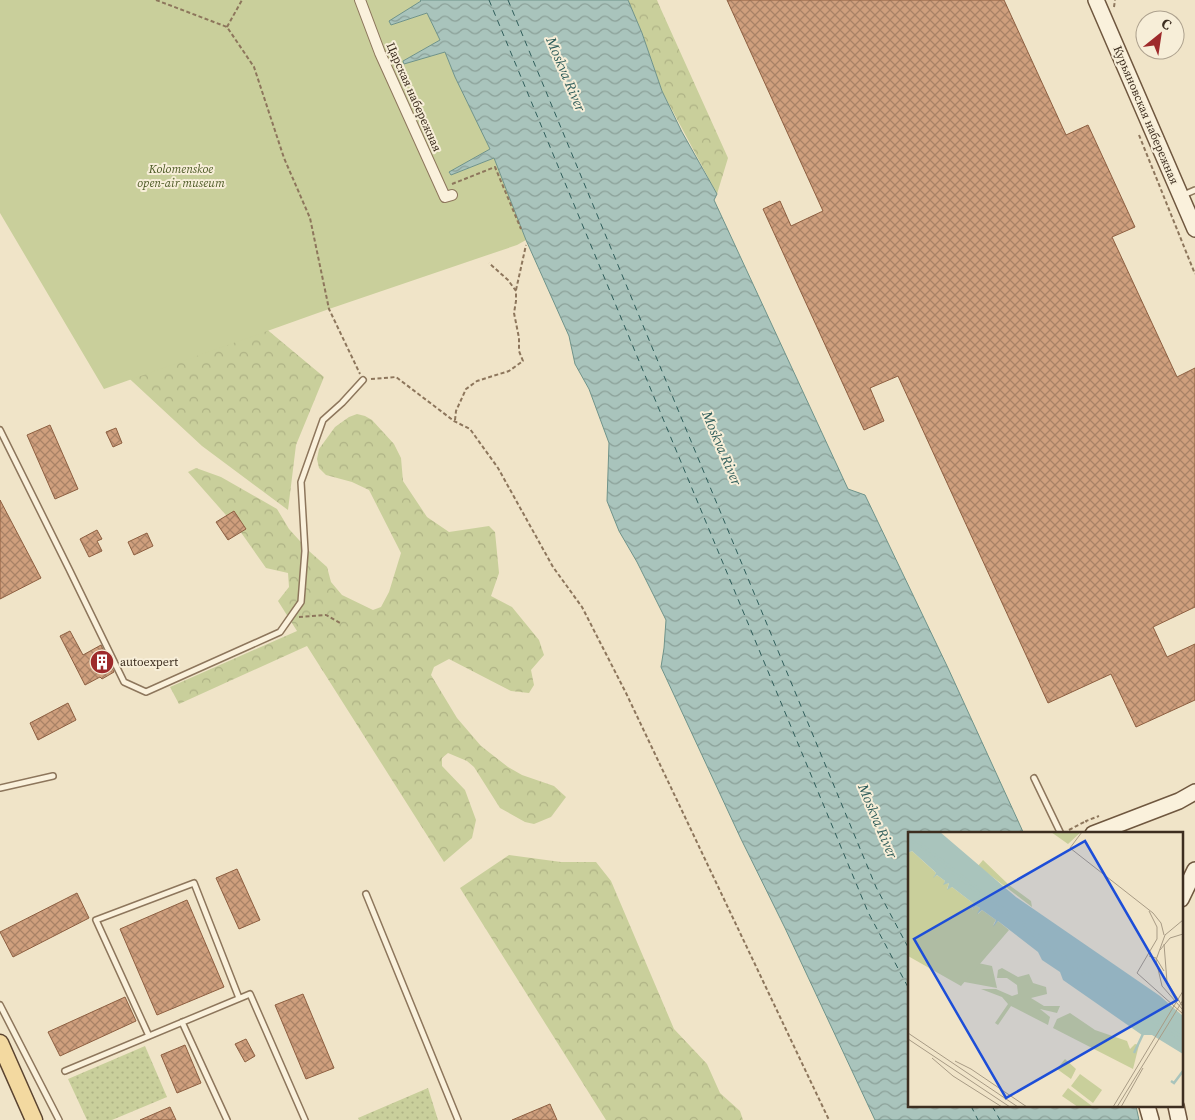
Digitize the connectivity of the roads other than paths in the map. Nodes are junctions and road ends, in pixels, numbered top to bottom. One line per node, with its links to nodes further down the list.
1 (360, 0): 3 (street, Царская набережная)
2 (1096, 0): 4 (street, Курьяновская набережная)
3 (450, 191)
4 (1188, 193): 5 (street, Курьяновская набережная)
5 (1195, 229)
6 (363, 380): 7 (lane)
7 (0, 429)
8 (53, 776): 10 (lane)
9 (1034, 778): 15 (lane)
10 (0, 788)
11 (1195, 792): 12 (street)
12 (1169, 805): 13 (street); 14 (street)
13 (1195, 808)
14 (1090, 827)
15 (1061, 832)
16 (1193, 874): 18 (street)
17 (366, 894): 29 (lane)
18 (1182, 898)
19 (240, 998): 21 (lane); 22 (lane); 28 (lane)
20 (0, 1006): 26 (lane)
21 (182, 1022): 22 (lane); 27 (lane)
22 (148, 1036): 24 (lane)
23 (2, 1046): 25 (main road)
24 (65, 1071)
25 (34, 1120)
26 (59, 1120)
27 (227, 1120)
28 (305, 1120)
29 (458, 1120)

